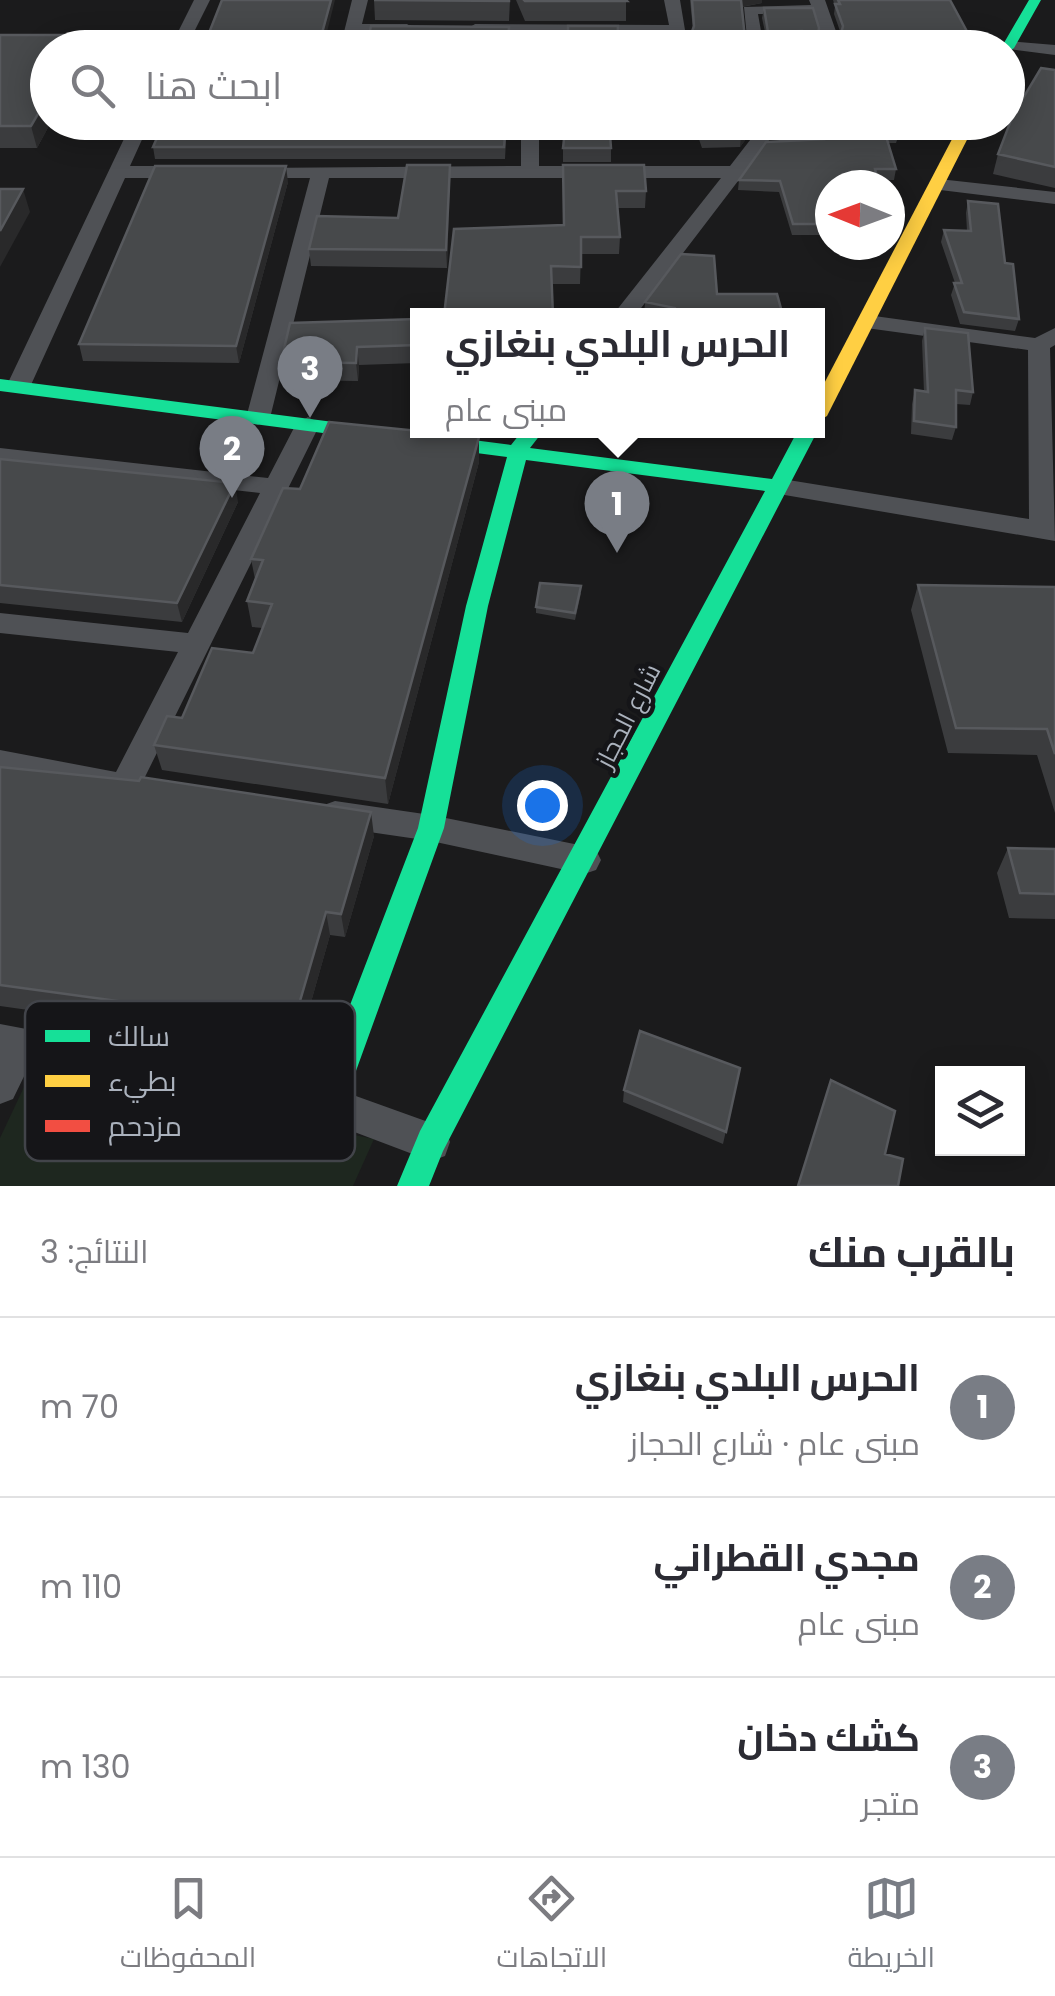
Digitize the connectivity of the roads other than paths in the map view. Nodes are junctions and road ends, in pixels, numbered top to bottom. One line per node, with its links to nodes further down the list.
1 (202, 0): 11 (street)
2 (360, 0): 9 (street)
3 (672, 0): 12 (street)
4 (1035, 0): 15 (main road)
5 (818, 4): 13 (street); 14 (street)
6 (432, 28): 9 (street)
7 (451, 28): 8 (street)
8 (530, 28): 10 (street)
9 (353, 29)
10 (629, 29): 12 (street)
11 (187, 30)
12 (678, 30)
13 (753, 30)
14 (827, 30)
15 (1017, 30)
16 (1025, 48): 17 (street)
17 (1055, 50)
18 (132, 140): 23 (street)
19 (530, 140): 24 (street)
20 (761, 140): 25 (street)
21 (960, 140): 26 (main road)
22 (321, 171): 23 (street); 24 (street); 33 (street)
23 (116, 172): 31 (street)
24 (530, 172): 25 (street)
25 (737, 172): 28 (street)
26 (938, 184): 27 (street); 29 (main road)
27 (1055, 198)
28 (629, 308)
29 (867, 322): 30 (street); 32 (main road)
30 (1047, 340): 42 (street)
31 (9, 386): 33 (main road)
32 (825, 401)
33 (258, 418): 34 (main road)
34 (308, 424): 35 (main road); 41 (street)
35 (410, 431)
36 (500, 438): 38 (main road)
37 (803, 438): 40 (main road, شارع الحجاز)
38 (527, 440): 40 (main road); 49 (main road)
39 (0, 456): 41 (street)
40 (776, 486): 42 (street); 50 (main road, شارع الحجاز)
41 (276, 487): 44 (street)
42 (1048, 531)
43 (0, 623): 44 (street)
44 (196, 644): 46 (street)
45 (0, 762): 46 (street)
46 (126, 784): 47 (street)
47 (164, 790)
48 (298, 809): 49 (street)
49 (431, 828): 50 (street); 51 (main road)
50 (584, 860): 55 (main road, شارع الحجاز)
51 (355, 1032)
52 (11, 1042): 53 (street)
53 (0, 1086)
54 (355, 1114): 55 (street)
55 (431, 1142): 56 (main road, شارع الحجاز)
56 (413, 1186)

